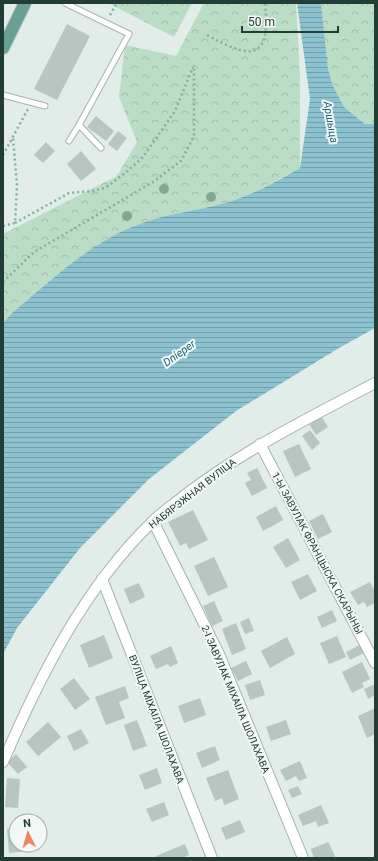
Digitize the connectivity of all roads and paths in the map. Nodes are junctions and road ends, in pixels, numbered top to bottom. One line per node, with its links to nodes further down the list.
1 (25, 3): 7 (main road)
2 (65, 3): 5 (lane)
3 (117, 3): 5 (path)
4 (265, 3): 6 (path)
5 (106, 23): 11 (lane)
6 (207, 34)
7 (3, 48)
8 (3, 95): 9 (lane)
9 (30, 103): 10 (lane); 12 (path)
10 (45, 106)
11 (80, 126): 13 (lane); 14 (lane)
12 (13, 138): 15 (path); 16 (path)
13 (69, 141)
14 (101, 148)
15 (3, 155)
16 (15, 223): 17 (path); 18 (path)
17 (3, 226)
18 (3, 282)
19 (375, 383): 20 (street, НАБЯРЭЖНАЯ ВУЛІЦА)
20 (260, 444): 21 (street, НАБЯРЭЖНАЯ ВУЛІЦА); 23 (street, 1-Ы ЗАВУЛАК ФРАНЦЫСКА СКАРЫНЫ)
21 (153, 521): 22 (street, НАБЯРЭЖНАЯ ВУЛІЦА); 26 (street, 2-І ЗАВУЛАК МІХАІЛА ШОЛАХАВА)
22 (102, 579): 24 (street, НАБЯРЭЖНАЯ ВУЛІЦА); 25 (street, ВУЛІЦА МІХАІЛА ШОЛАХАВА)
23 (375, 663)
24 (3, 762)
25 (212, 858)
26 (303, 858)

